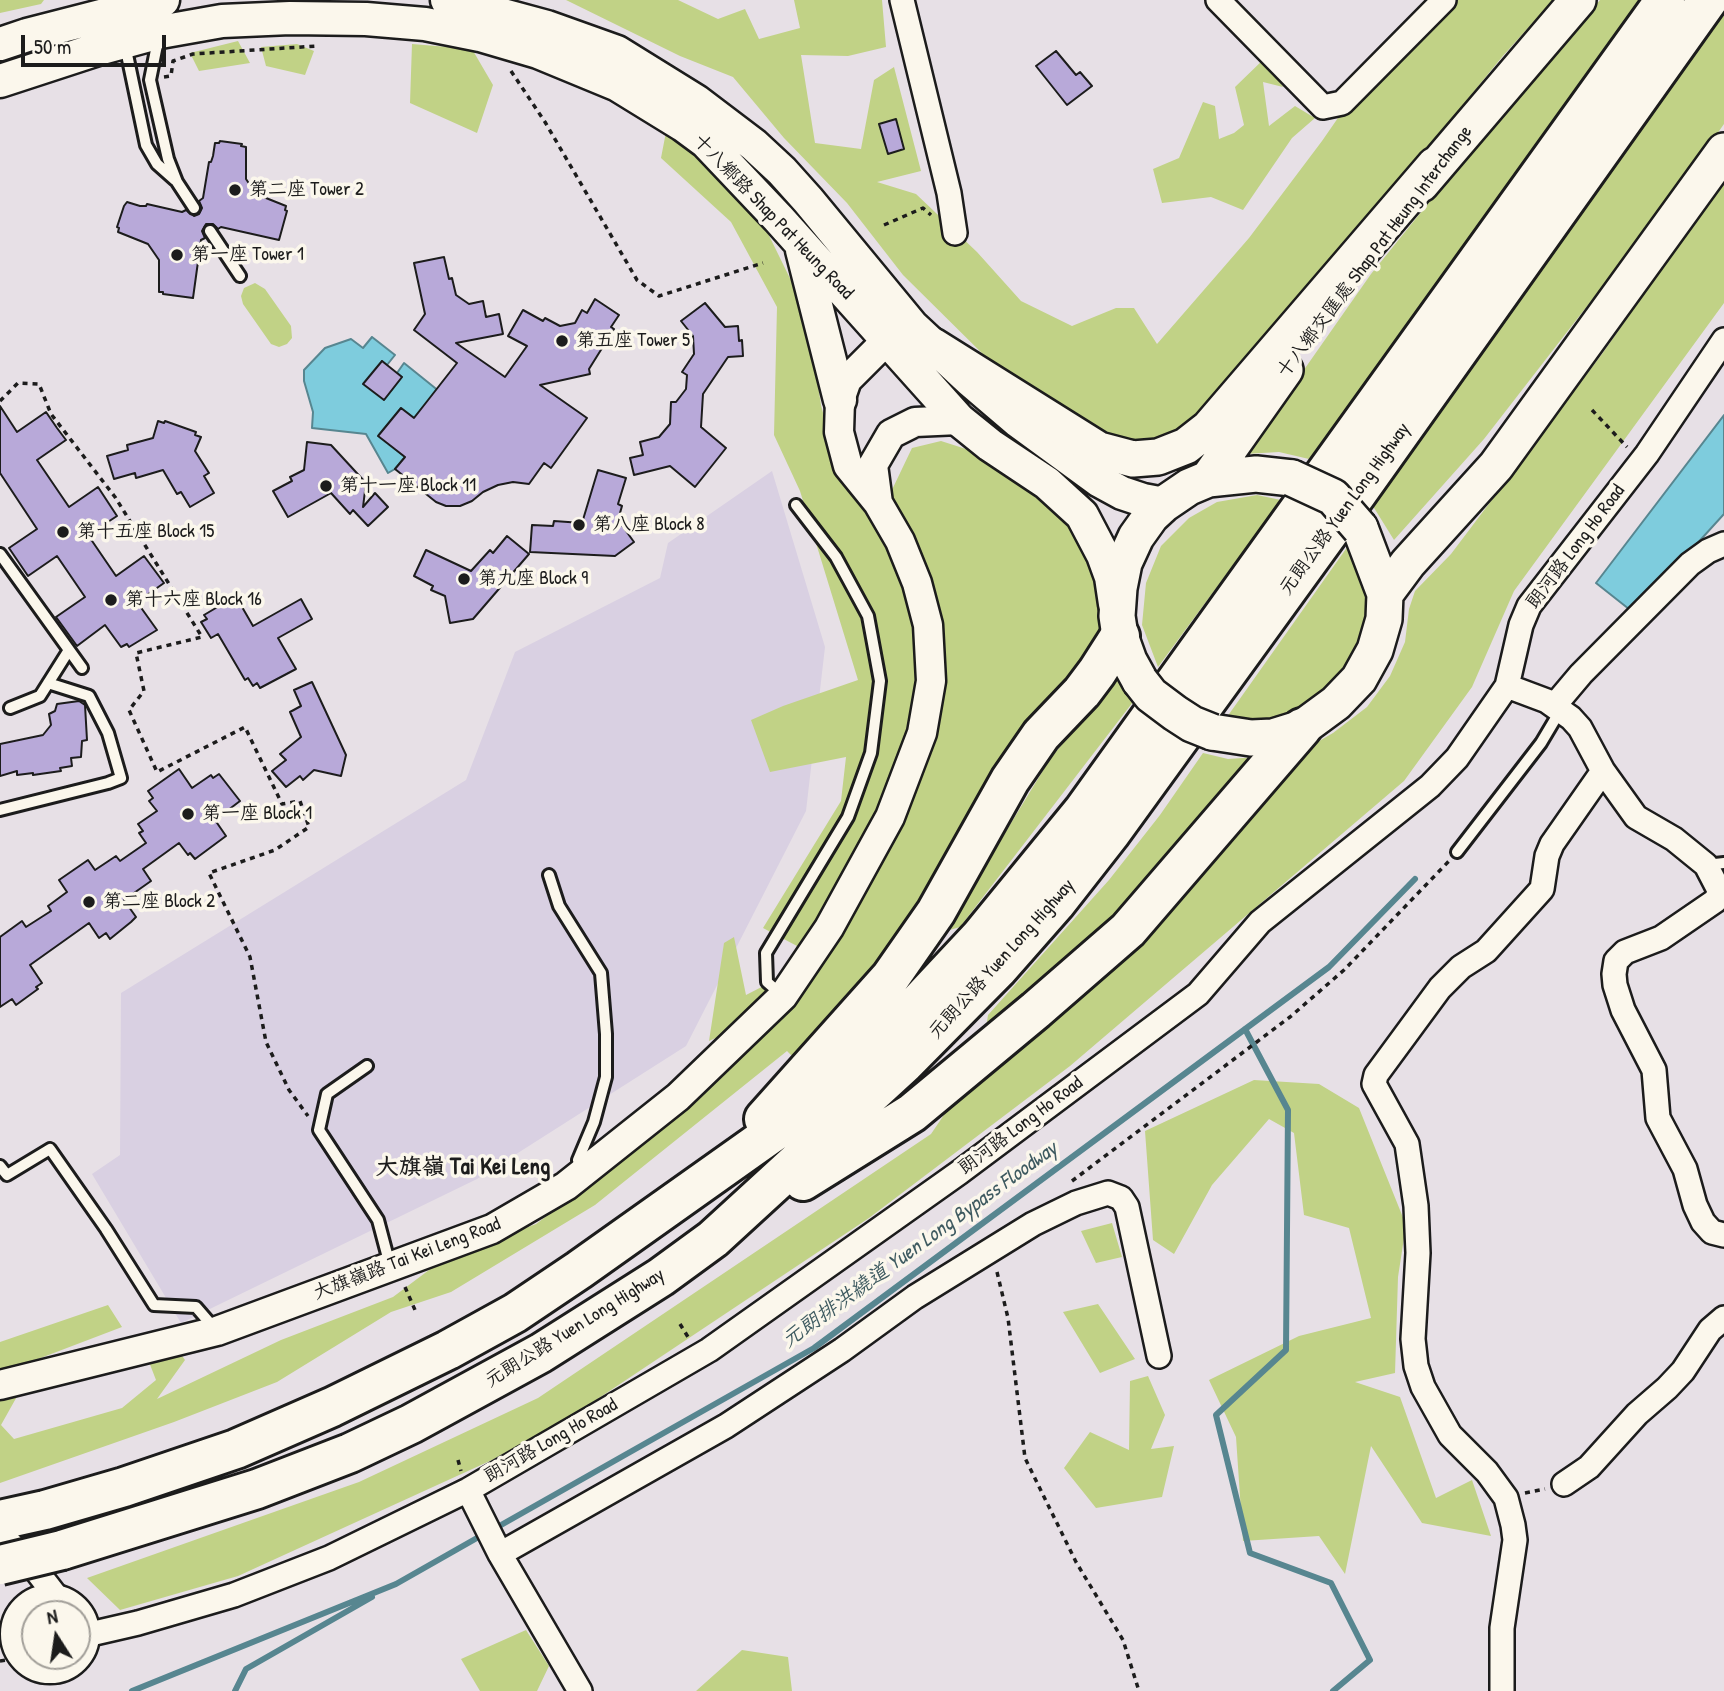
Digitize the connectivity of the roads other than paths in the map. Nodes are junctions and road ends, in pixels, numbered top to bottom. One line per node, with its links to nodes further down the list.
1 (447, 0): 22 (main road, 十八鄉路 Shap Pat Heung Road)
2 (902, 0): 19 (street)
3 (1218, 0): 4 (street)
4 (1444, 0)
5 (1578, 0): 15 (main road, 十八鄉交匯處 Shap Pat Heung Interchange)
6 (1665, 0): 49 (highway, 元朗公路 Yuen Long Highway)
7 (1708, 0): 52 (highway, 元朗公路 Yuen Long Highway)
8 (156, 1): 9 (main road); 10 (street)
9 (116, 5): 11 (street); 12 (main road)
10 (160, 32): 11 (main road, 十八鄉路 Shap Pat Heung Road); 16 (lane); 20 (main road, 十八鄉路 Shap Pat Heung Road)
11 (124, 42): 13 (main road, 十八鄉路 Shap Pat Heung Road); 16 (lane)
12 (0, 44)
13 (0, 81)
14 (1724, 151): 32 (main road)
15 (1435, 165): 22 (main road); 26 (main road, 十八鄉交匯處 Shap Pat Heung Interchange)
16 (177, 182): 17 (lane)
17 (194, 208)
18 (210, 231): 21 (lane)
19 (955, 233)
20 (801, 246): 22 (main road, 十八鄉路 Shap Pat Heung Road); 24 (main road)
21 (240, 276)
22 (911, 338): 24 (street, 大旗嶺路 Tai Kei Leng Road); 25 (main road, 十八鄉交匯處 Shap Pat Heung Interchange); 28 (main road)
23 (1724, 340): 37 (street, 朗河路 Long Ho Road)
24 (840, 400): 27 (street, 大旗嶺路 Tai Kei Leng Road)
25 (959, 420): 27 (street); 33 (main road, 十八鄉交匯處 Shap Pat Heung Interchange)
26 (1208, 479): 28 (main road, 十八鄉交匯處 Shap Pat Heung Interchange); 32 (main road, 十八鄉交匯處 Shap Pat Heung Interchange, bridge)
27 (878, 503): 46 (street, 大旗嶺路 Tai Kei Leng Road)
28 (1164, 504): 33 (main road, 十八鄉交匯處 Shap Pat Heung Interchange)
29 (796, 505): 46 (lane)
30 (1719, 550): 39 (street)
31 (0, 554): 34 (lane)
32 (1385, 594): 40 (main road, 十八鄉交匯處 Shap Pat Heung Interchange)
33 (1119, 626): 40 (main road, 十八鄉交匯處 Shap Pat Heung Interchange, bridge); 49 (highway)
34 (69, 650): 35 (lane); 36 (lane)
35 (82, 668)
36 (48, 683): 38 (lane); 42 (lane)
37 (1507, 686): 39 (street); 59 (street, 朗河路 Long Ho Road)
38 (10, 708)
39 (1557, 708): 41 (street); 43 (lane)
40 (1302, 729): 52 (highway)
41 (1603, 771): 44 (street); 71 (street)
42 (0, 810)
43 (1457, 852)
44 (1715, 864): 51 (street)
45 (550, 875): 50 (lane)
46 (783, 996): 50 (street, 大旗嶺路 Tai Kei Leng Road)
47 (367, 1066): 53 (lane)
48 (0, 1166): 55 (lane)
49 (719, 1170): 60 (highway, 元朗公路 Yuen Long Highway)
50 (582, 1174): 53 (street, 大旗嶺路 Tai Kei Leng Road)
51 (1724, 1235)
52 (713, 1239): 62 (highway, 元朗公路 Yuen Long Highway, bridge)
53 (396, 1266): 55 (street, 大旗嶺路 Tai Kei Leng Road)
54 (1724, 1318): 58 (street)
55 (217, 1331): 57 (street, 大旗嶺路 Tai Kei Leng Road)
56 (1158, 1356): 61 (street)
57 (0, 1385)
58 (1564, 1484)
59 (469, 1494): 61 (street); 67 (street, 朗河路 Long Ho Road)
60 (8, 1523): 64 (street)
61 (500, 1554): 70 (street)
62 (0, 1565)
63 (42, 1600): 64 (street)
64 (59, 1600)
65 (21, 1614): 66 (street)
66 (7, 1624): 68 (street)
67 (91, 1634)
68 (12, 1660): 69 (street)
69 (64, 1680)
70 (580, 1691)
71 (1502, 1691)

